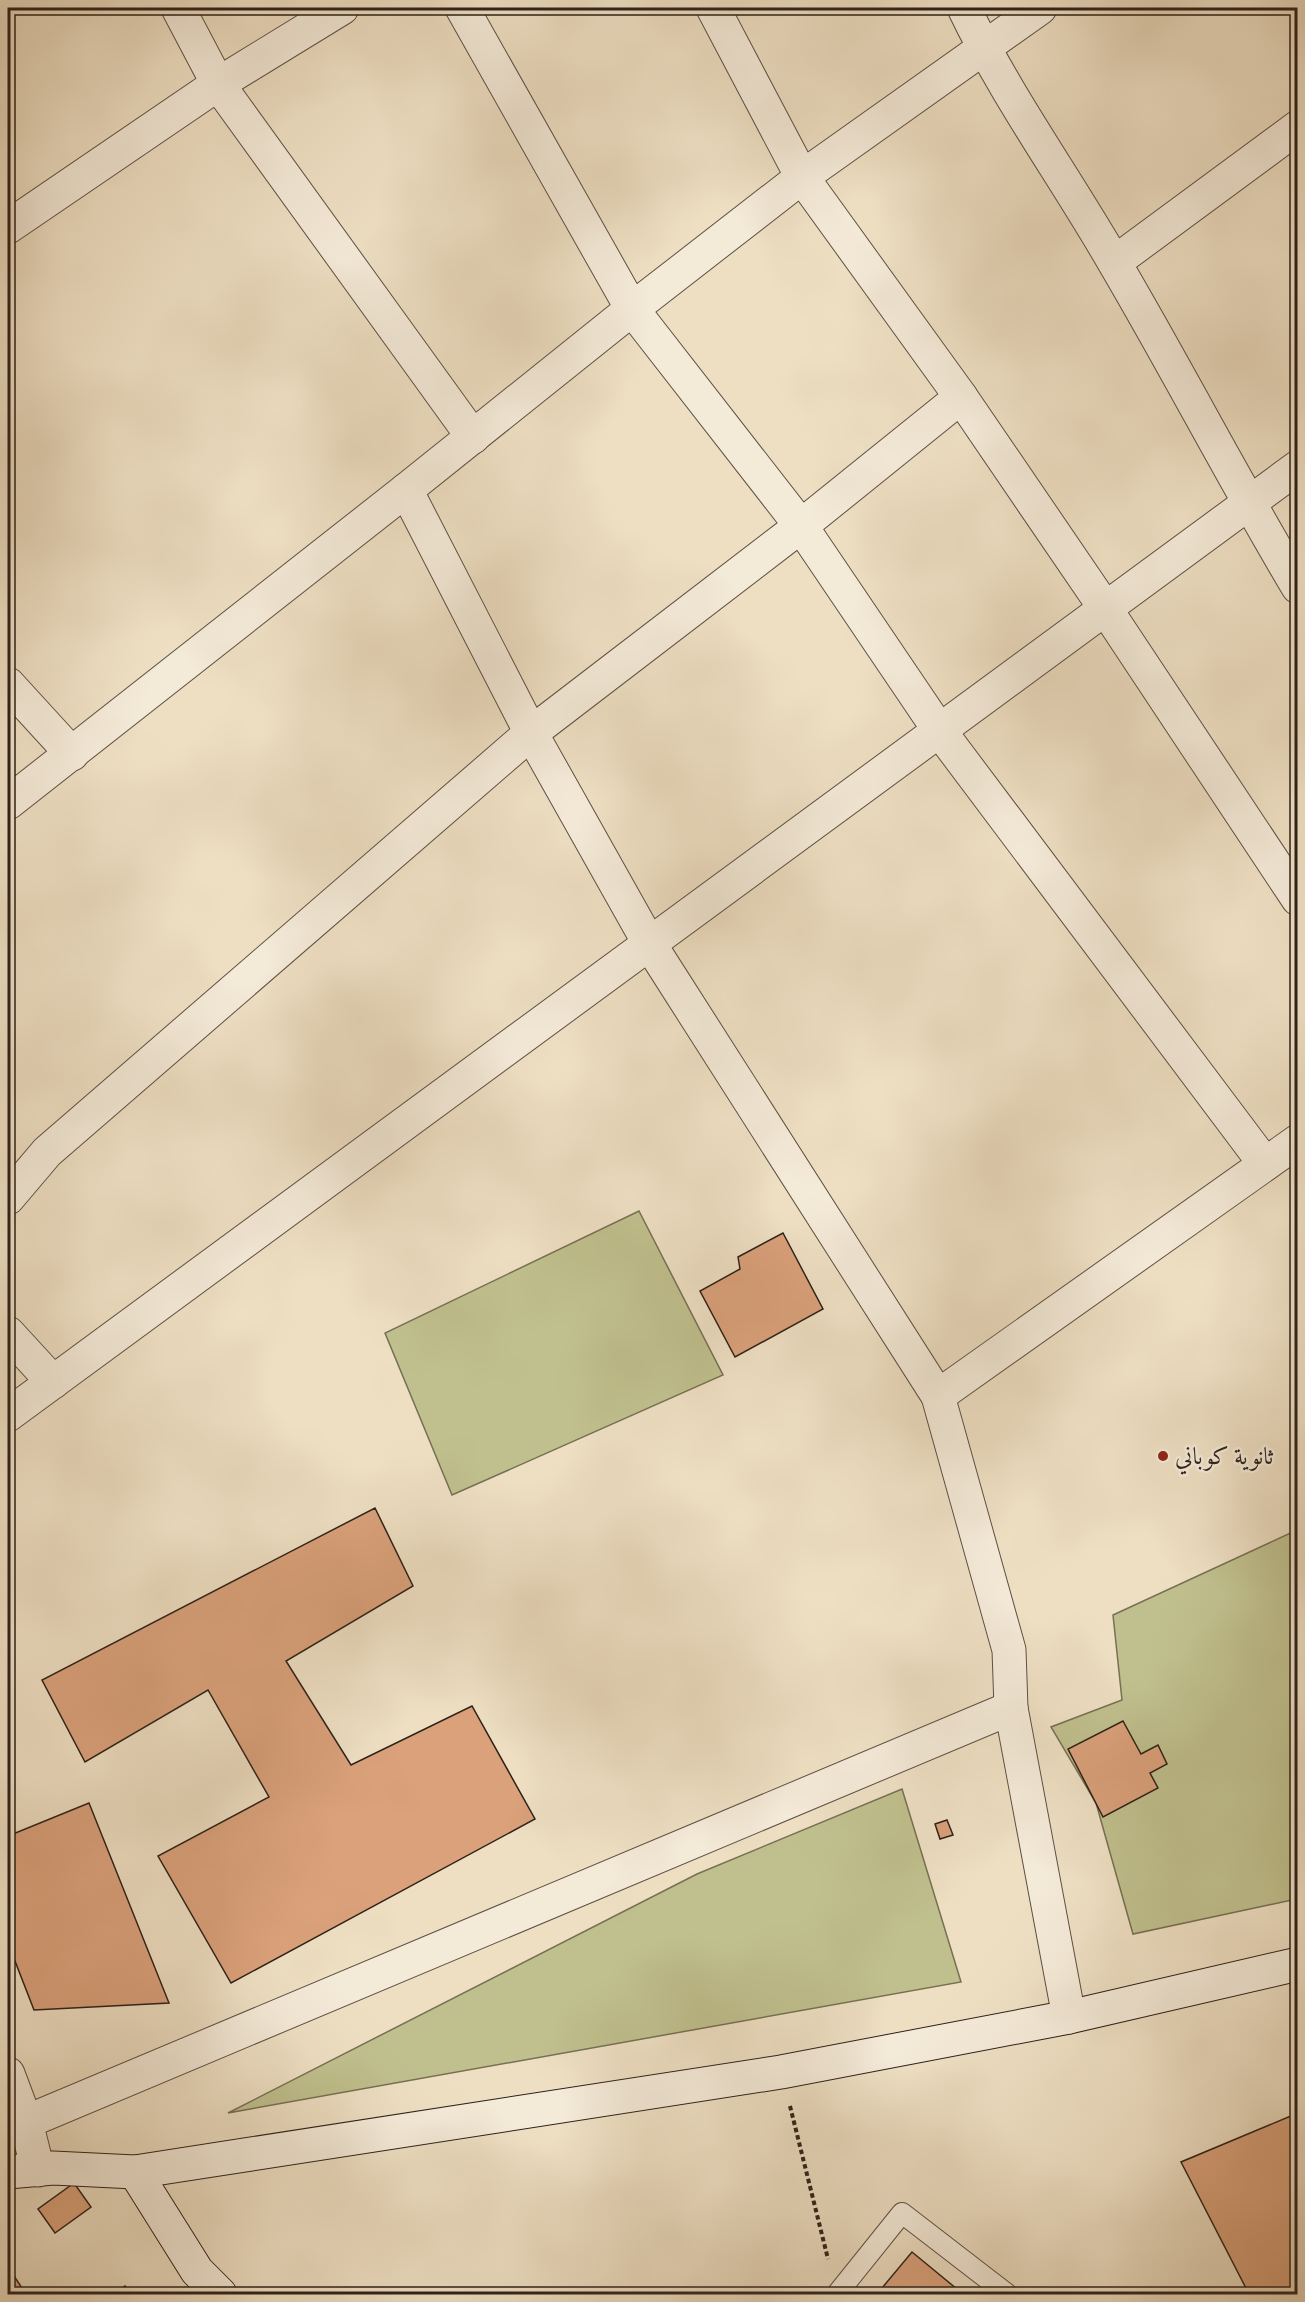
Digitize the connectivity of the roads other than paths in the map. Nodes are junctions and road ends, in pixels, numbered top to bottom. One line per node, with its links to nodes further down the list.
1 (178, 8): 8 (street)
2 (342, 8): 8 (street)
3 (462, 8): 13 (street)
4 (713, 8): 10 (street)
5 (964, 8): 7 (street)
6 (1040, 8): 7 (street)
7 (983, 48): 10 (street); 12 (street)
8 (218, 84): 11 (street); 15 (street)
9 (1298, 127): 12 (street)
10 (802, 177): 13 (street); 14 (street)
11 (8, 227)
12 (1115, 262): 18 (street)
13 (632, 309): 15 (street); 19 (street)
14 (961, 397): 19 (street); 21 (street)
15 (473, 437): 17 (street)
16 (1298, 467): 18 (street)
17 (406, 490): 24 (street); 25 (street)
18 (1248, 504): 20 (street); 21 (street)
19 (801, 525): 23 (street); 24 (street)
20 (1298, 587)
21 (1105, 608): 23 (street); 27 (street)
22 (8, 684): 25 (street)
23 (939, 730): 28 (street); 30 (street)
24 (531, 733): 28 (street); 31 (street)
25 (72, 753): 26 (street)
26 (8, 803)
27 (1298, 900)
28 (649, 944): 33 (street); 34 (street)
29 (1298, 1141): 30 (street)
30 (1266, 1164): 34 (street)
31 (8, 1198)
32 (8, 1333): 33 (street)
33 (53, 1382): 35 (street)
34 (938, 1396): 36 (street)
35 (8, 1415)
36 (1011, 1708): 38 (street); 40 (street)
37 (1298, 1964): 38 (street)
38 (1069, 2017): 42 (street)
39 (8, 2074): 40 (street)
40 (26, 2122): 41 (street)
41 (23, 2171): 42 (street)
42 (135, 2172): 43 (street)
43 (220, 2295)
44 (837, 2295): 45 (lane)
45 (1007, 2295)

